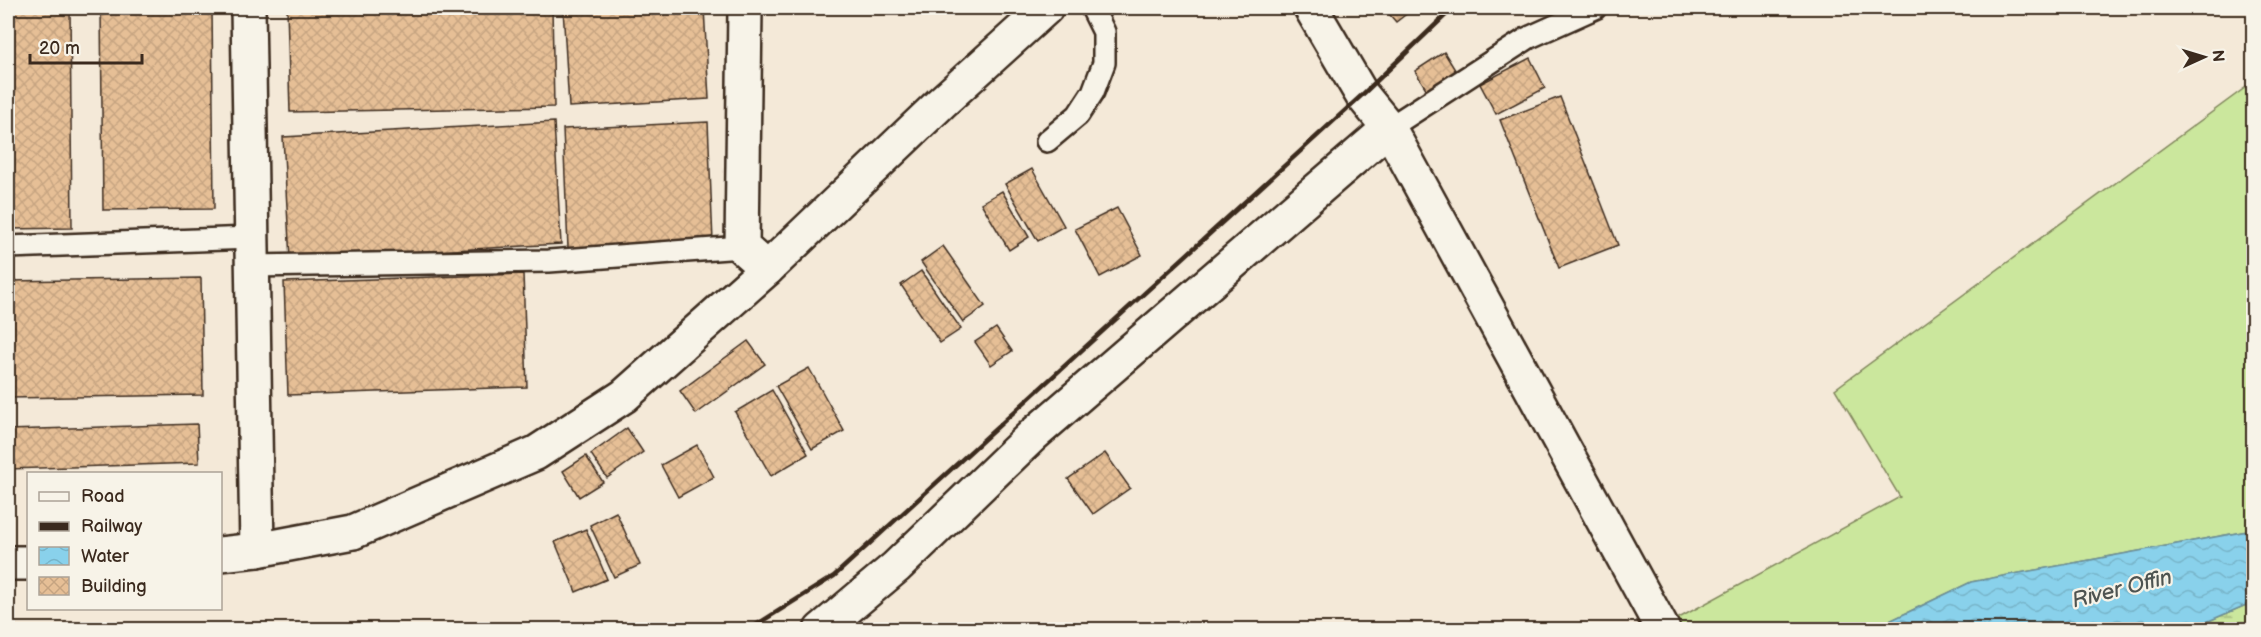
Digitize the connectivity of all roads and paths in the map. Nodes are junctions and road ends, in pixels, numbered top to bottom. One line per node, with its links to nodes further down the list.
1 (248, 8): 11 (street)
2 (746, 8): 10 (street)
3 (1046, 8): 12 (street)
4 (1092, 8): 8 (lane)
5 (1311, 8): 7 (street)
6 (1595, 8): 7 (lane)
7 (1389, 128): 17 (street); 18 (street)
8 (1047, 141)
9 (8, 247): 11 (lane)
10 (742, 248): 11 (lane); 12 (street)
11 (252, 252): 13 (street)
12 (767, 269): 13 (street)
13 (257, 550): 14 (street)
14 (222, 554)
15 (8, 563): 16 (street)
16 (27, 563)
17 (821, 630)
18 (1663, 630)

